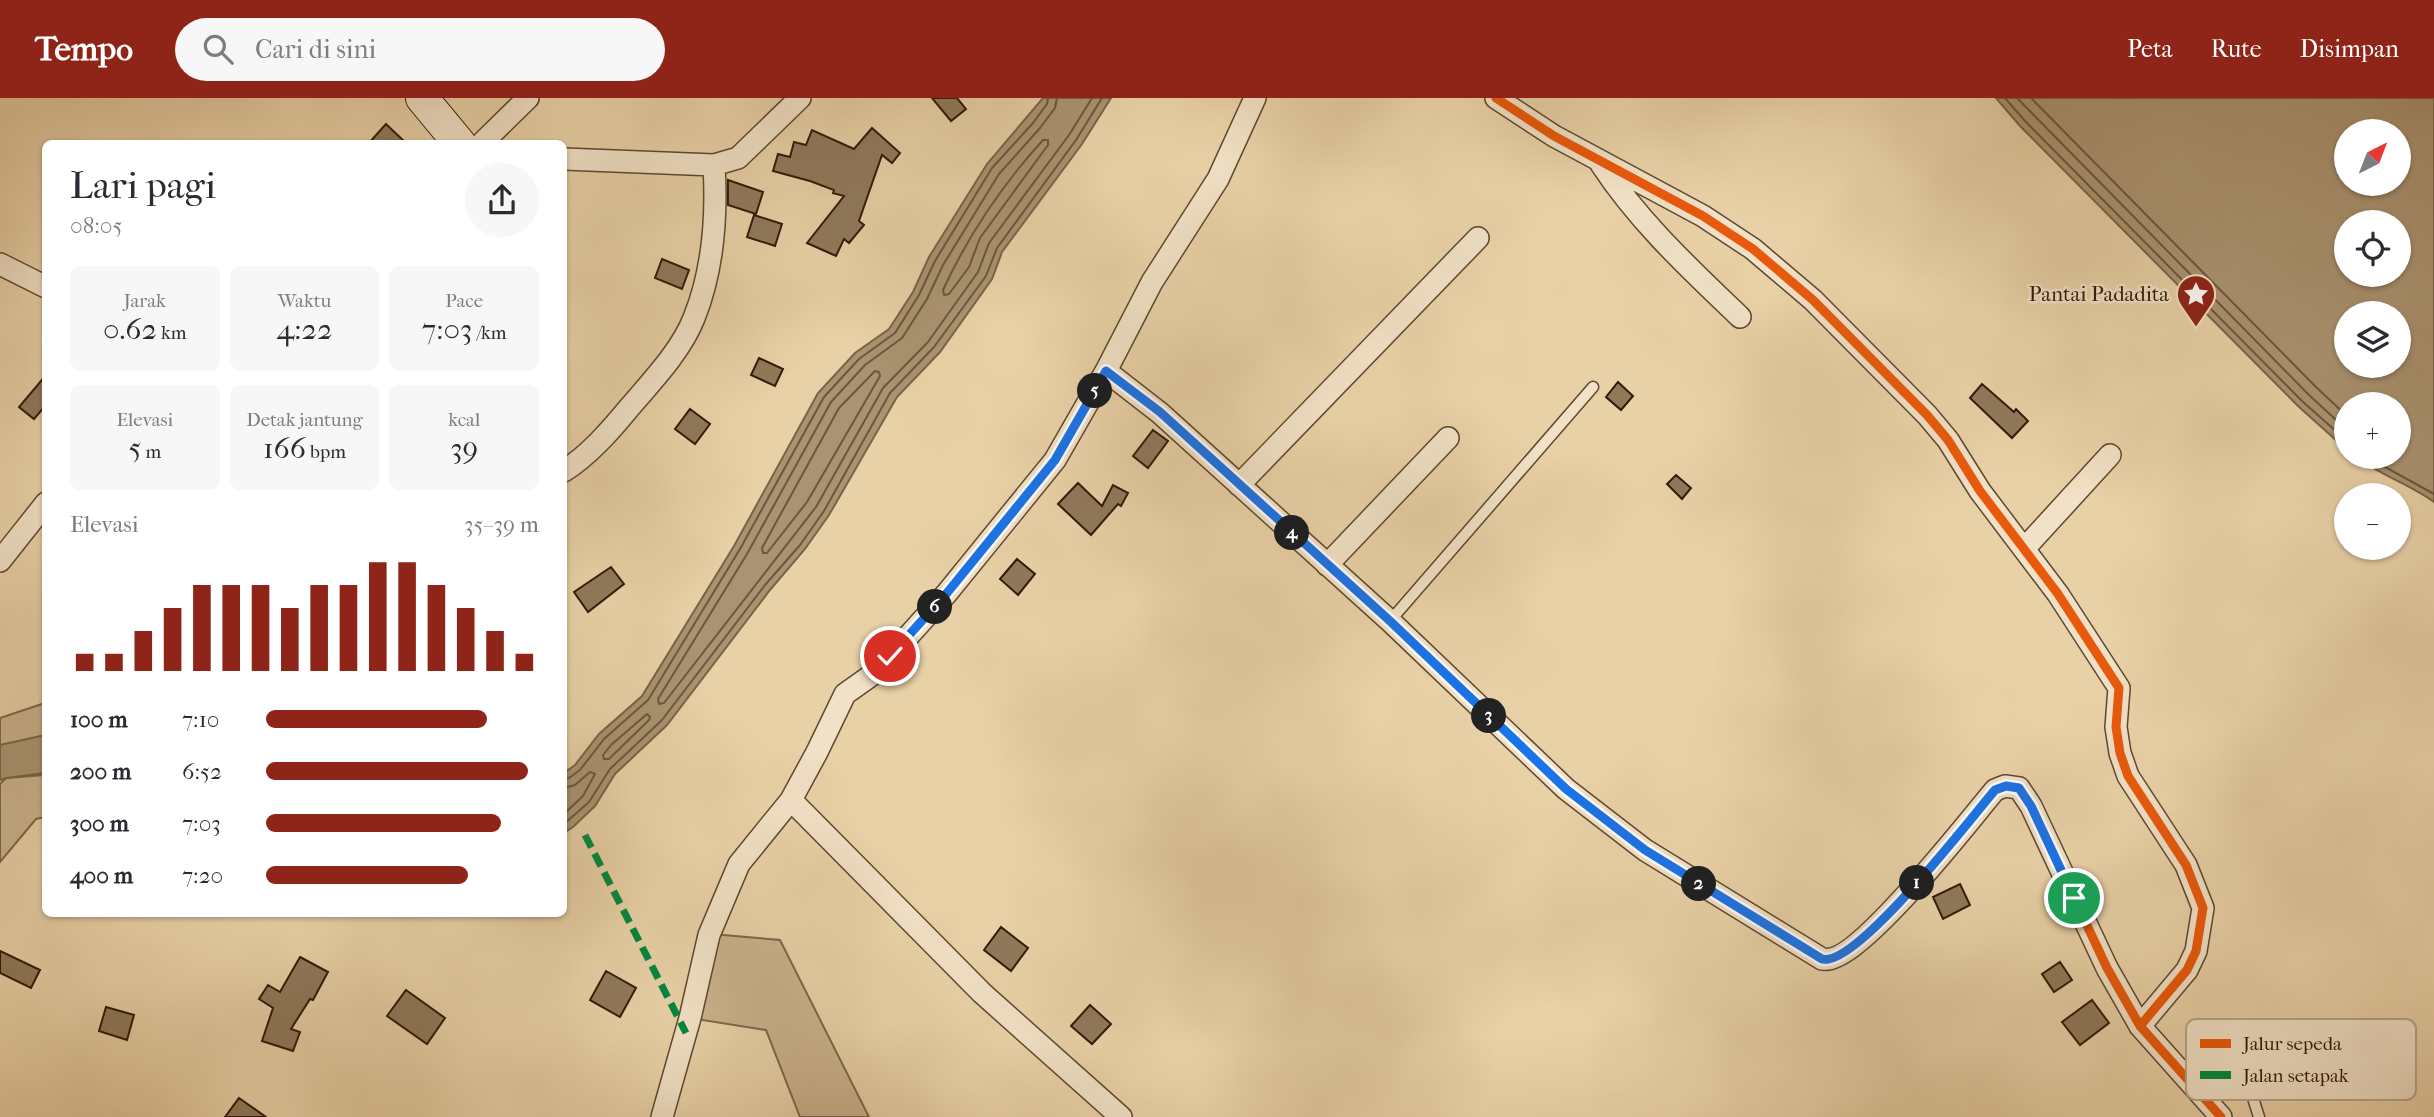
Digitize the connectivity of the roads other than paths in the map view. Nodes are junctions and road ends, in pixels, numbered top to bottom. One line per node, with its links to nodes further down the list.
1 (422, 98): 6 (street)
2 (528, 98): 7 (street)
3 (800, 98): 10 (street)
4 (1255, 98): 15 (street)
5 (1496, 98): 9 (street)
6 (457, 140)
7 (485, 140)
8 (567, 159): 10 (street)
9 (1598, 159): 14 (street); 22 (street)
10 (714, 165): 19 (street)
11 (1478, 237): 20 (street)
12 (0, 264): 13 (street)
13 (42, 285)
14 (1740, 317)
15 (1106, 371): 20 (street); 26 (street)
16 (1593, 387): 25 (lane)
17 (1448, 438): 24 (street)
18 (2110, 455): 22 (street)
19 (567, 469)
20 (1239, 485): 24 (street)
21 (42, 508): 23 (street)
22 (2024, 549): 27 (street)
23 (0, 561)
24 (1327, 565): 25 (street)
25 (1390, 621): 27 (street)
26 (791, 800): 31 (street); 32 (street)
27 (2140, 1026): 28 (street)
28 (2186, 1078)
29 (2206, 1100): 33 (street)
30 (2254, 1100): 34 (lane)
31 (663, 1117)
32 (1121, 1117)
33 (2221, 1117)
34 (2259, 1117)

